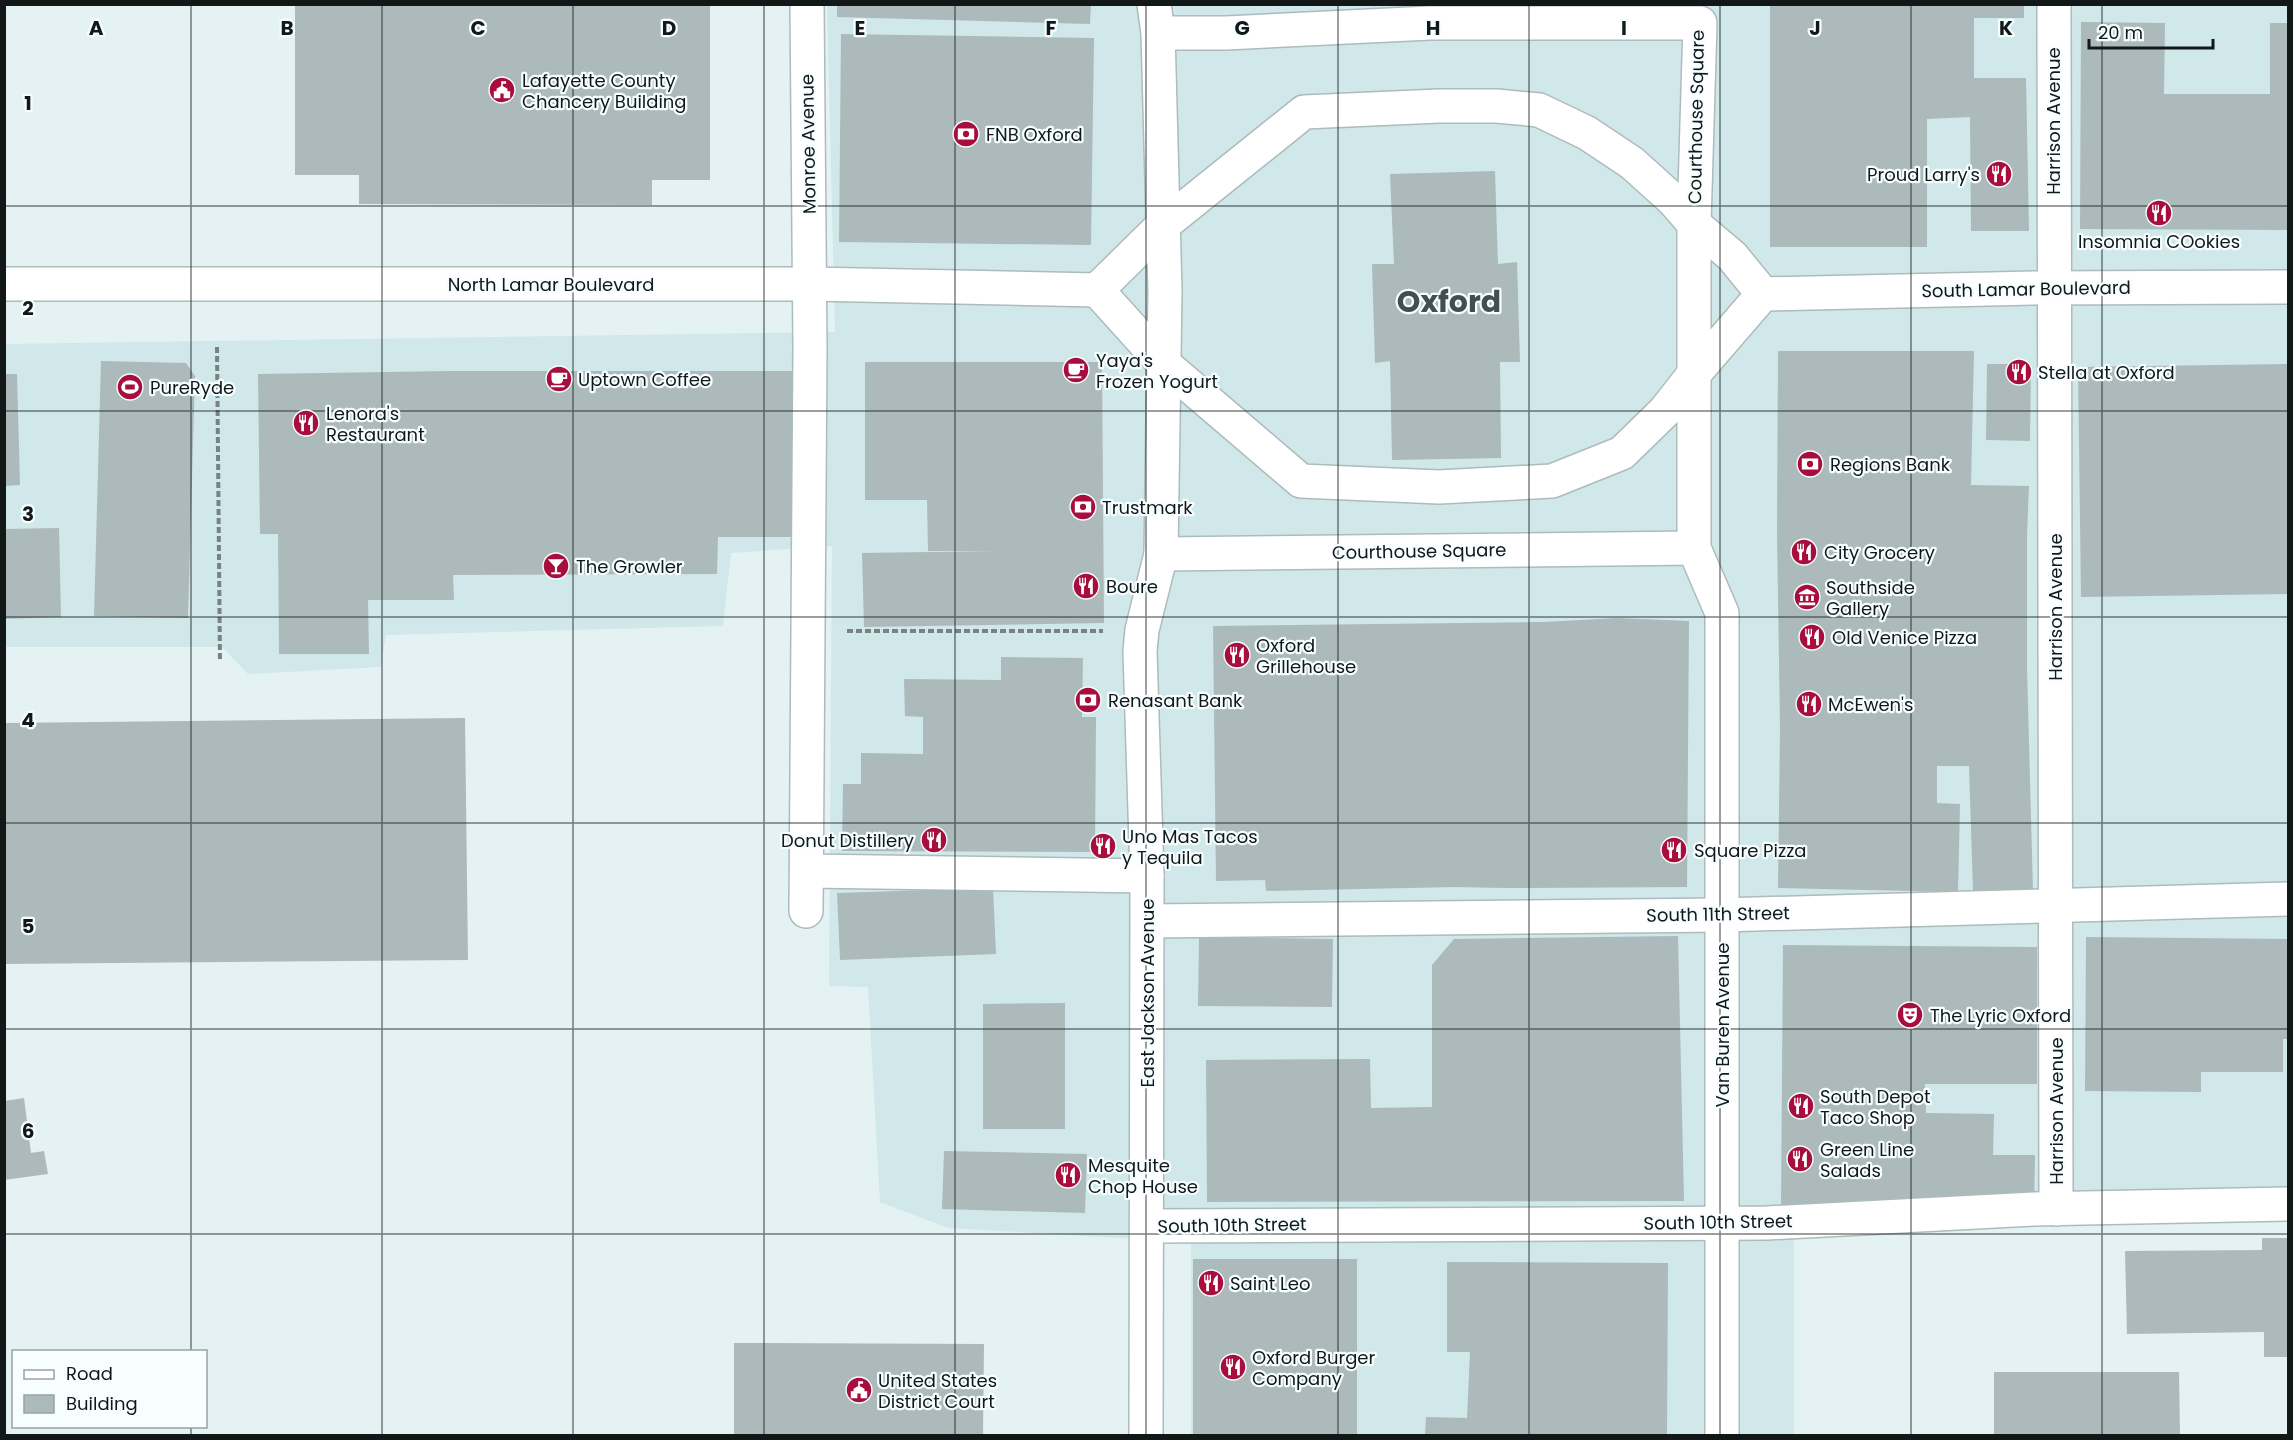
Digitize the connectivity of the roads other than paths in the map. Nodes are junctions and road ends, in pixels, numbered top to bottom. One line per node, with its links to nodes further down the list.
1 (807, 4): 8 (street, Monroe Avenue)
2 (2054, 4): 10 (street, Harrison Avenue)
3 (1704, 14): 4 (street, Courthouse Square); 5 (street, Courthouse Square)
4 (1156, 19): 6 (street, Courthouse Square)
5 (1694, 224): 6 (street, Courthouse Square); 12 (street); 14 (street, Courthouse Square)
6 (1162, 226): 11 (street); 13 (street, Courthouse Square)
7 (4, 284): 8 (street, North Lamar Boulevard)
8 (810, 284): 11 (street, North Lamar Boulevard); 17 (street, Monroe Avenue)
9 (2289, 287): 10 (street, South Lamar Boulevard)
10 (2054, 288): 12 (street, South Lamar Boulevard); 20 (street, Harrison Avenue)
11 (1096, 290): 13 (street)
12 (1763, 294): 14 (street)
13 (1163, 363): 14 (street); 16 (street, Courthouse Square)
14 (1694, 374): 15 (street, Courthouse Square)
15 (1694, 548): 16 (street, Courthouse Square); 22 (street, Van Buren Avenue)
16 (1161, 554): 18 (street, East Jackson Avenue)
17 (807, 871): 18 (street); 21 (street, Monroe Avenue)
18 (1147, 876): 23 (street, East Jackson Avenue)
19 (2289, 899): 20 (street, South 11th Street)
20 (2055, 904): 22 (street, South 11th Street); 25 (street, Harrison Avenue)
21 (806, 911)
22 (1722, 915): 23 (street, South 11th Street); 26 (street, Van Buren Avenue)
23 (1148, 921): 27 (street, East Jackson Avenue)
24 (2289, 1204): 25 (street, South 10th Street)
25 (2056, 1209): 26 (street, South 10th Street)
26 (1722, 1222): 27 (street, South 10th Street); 29 (street, Van Buren Avenue)
27 (1147, 1226): 28 (street, East Jackson Avenue)
28 (1146, 1436)
29 (1722, 1436)

